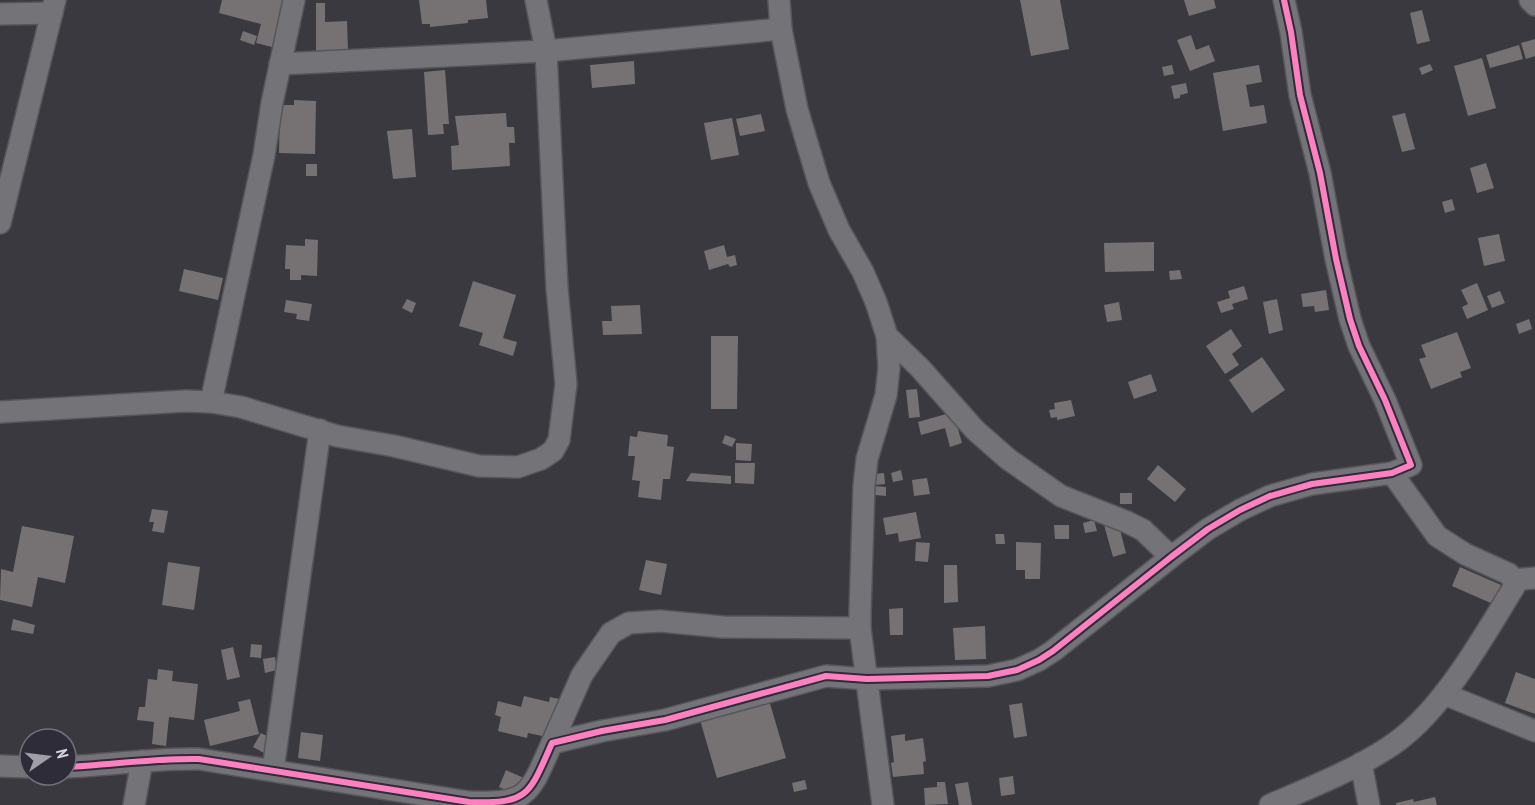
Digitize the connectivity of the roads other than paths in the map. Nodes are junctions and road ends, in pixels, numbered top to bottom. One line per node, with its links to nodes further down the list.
1 (294, 0): 11 (street)
2 (536, 0): 10 (street)
3 (779, 0): 9 (street)
4 (1284, 0): 17 (street)
5 (1530, 0): 6 (street)
6 (1535, 5)
7 (54, 7): 8 (street); 12 (street)
8 (0, 14)
9 (782, 28): 10 (street); 13 (street)
10 (546, 51): 11 (street); 16 (street)
11 (280, 64): 14 (street)
12 (0, 223)
13 (887, 336): 18 (street); 21 (street)
14 (211, 402): 15 (street); 16 (street)
15 (0, 412)
16 (320, 430): 31 (street)
17 (1392, 473): 18 (street); 20 (street)
18 (1170, 557): 22 (street)
19 (1535, 578): 20 (street)
20 (1514, 580): 23 (street)
21 (860, 628): 22 (street); 25 (street)
22 (867, 679): 25 (street); 33 (street)
23 (1444, 694): 24 (street); 27 (street)
24 (1535, 731)
25 (552, 743): 31 (street)
26 (142, 761): 29 (street); 31 (street); 32 (street)
27 (1361, 763): 34 (street); 35 (street)
28 (0, 766): 30 (street)
29 (78, 766)
30 (18, 767)
31 (273, 770)
32 (134, 805)
33 (883, 805)
34 (1270, 805)
35 (1369, 805)

